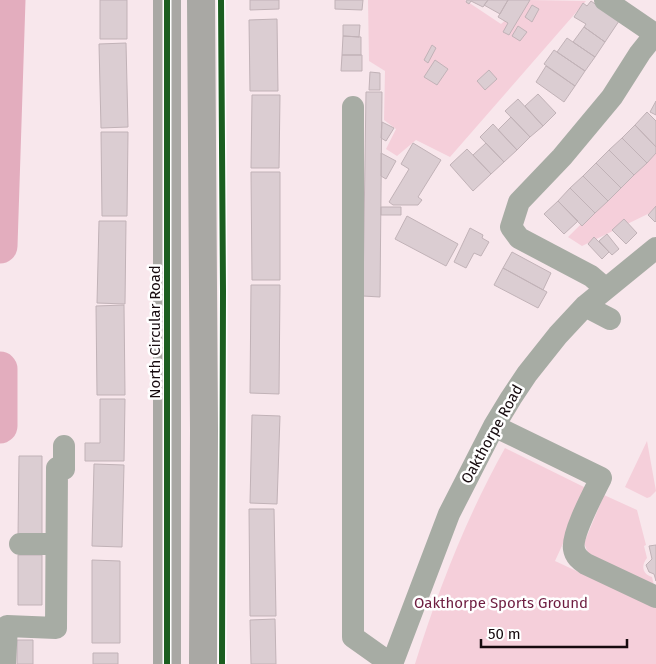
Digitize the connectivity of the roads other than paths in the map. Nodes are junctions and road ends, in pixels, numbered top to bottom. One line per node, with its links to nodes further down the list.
1 (168, 0): 16 (highway, North Circular Road)
2 (201, 0): 17 (highway)
3 (604, 0): 4 (street)
4 (656, 33): 7 (street)
5 (354, 107): 18 (street)
6 (656, 248): 7 (street, Oakthorpe Road)
7 (605, 288): 8 (street, Oakthorpe Road)
8 (585, 306): 9 (street); 10 (street, Oakthorpe Road)
9 (610, 319)
10 (494, 426): 14 (street); 18 (street, Oakthorpe Road)
11 (64, 446): 13 (street)
12 (20, 544): 13 (street)
13 (56, 544): 15 (street)
14 (656, 597)
15 (5, 664)
16 (167, 664)
17 (203, 664)
18 (392, 664)

